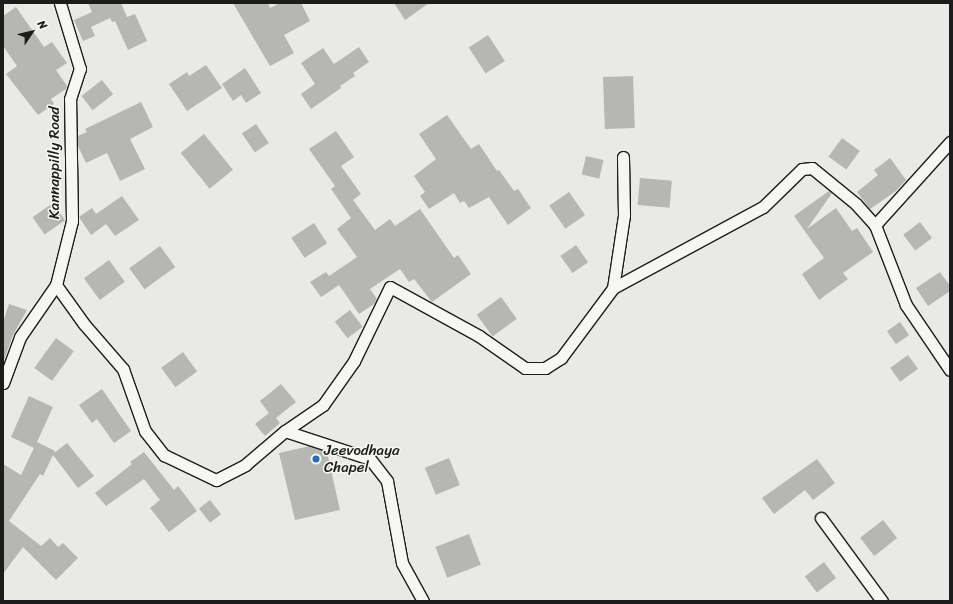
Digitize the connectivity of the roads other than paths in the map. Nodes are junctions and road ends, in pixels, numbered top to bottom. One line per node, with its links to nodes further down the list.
1 (60, 3): 5 (street, Kannappilly Road)
2 (950, 142): 4 (street)
3 (623, 157): 6 (street)
4 (875, 225): 6 (street); 7 (street)
5 (56, 285): 8 (street, Kannappilly Road); 9 (street)
6 (613, 288): 9 (street)
7 (950, 370)
8 (3, 383)
9 (285, 431): 11 (street)
10 (821, 518): 12 (street)
11 (423, 601)
12 (882, 601)

